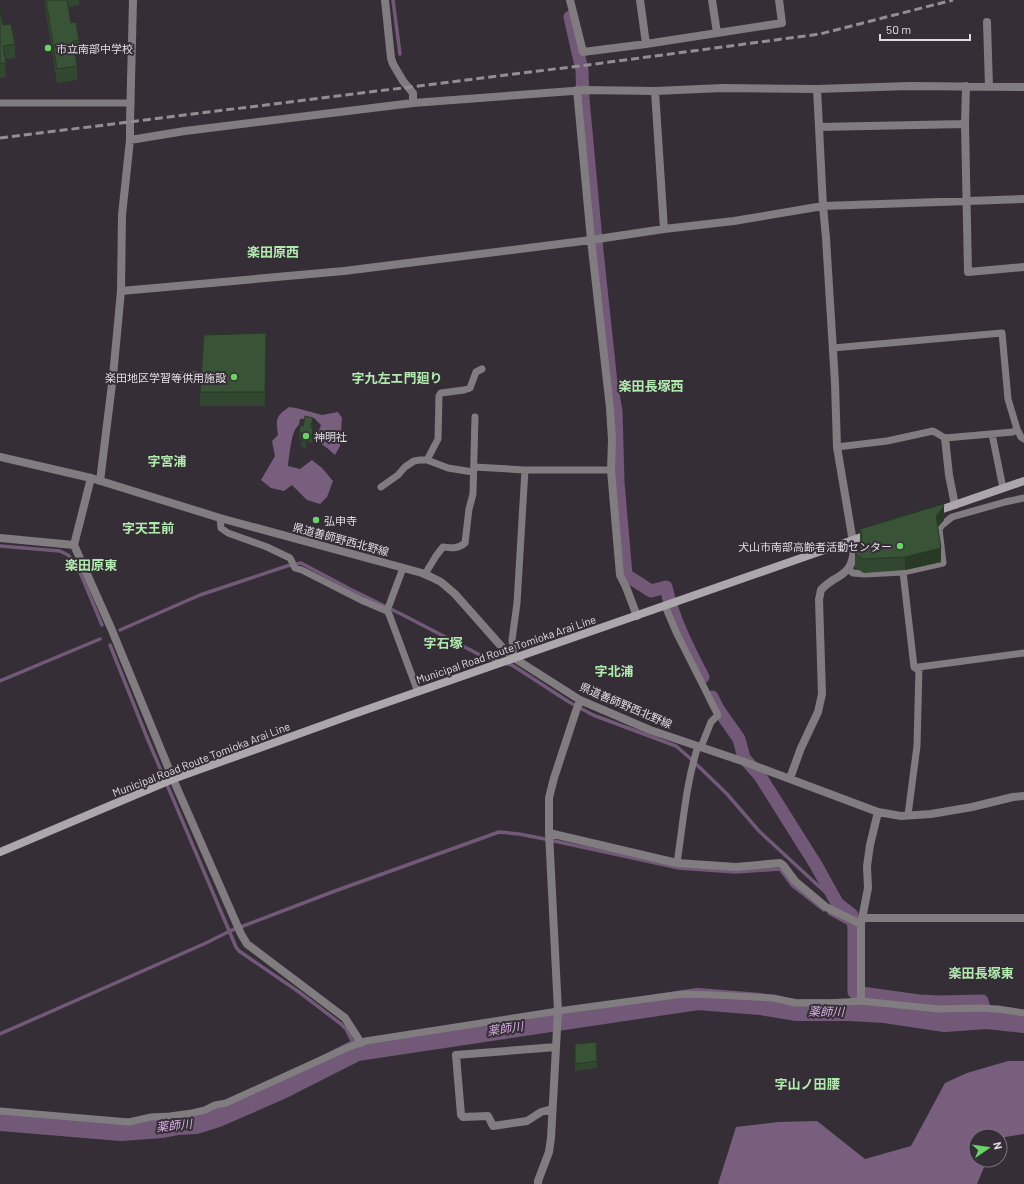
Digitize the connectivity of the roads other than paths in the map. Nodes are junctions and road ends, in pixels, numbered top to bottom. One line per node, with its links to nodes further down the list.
1 (133, 0): 16 (street)
2 (385, 0): 18 (street)
3 (570, 0): 9 (street)
4 (640, 0): 9 (street)
5 (712, 0): 8 (street)
6 (779, 0): 8 (street)
7 (987, 22): 11 (street)
8 (717, 33): 9 (street)
9 (646, 44)
10 (966, 86): 11 (street); 13 (street); 19 (street)
11 (989, 87): 12 (street)
12 (1024, 87)
13 (817, 89): 15 (street); 20 (street)
14 (576, 90): 15 (street); 18 (street); 26 (street)
15 (655, 91): 25 (street)
16 (131, 102): 17 (lane); 21 (street)
17 (0, 103)
18 (414, 103): 21 (street)
19 (965, 124): 20 (street); 23 (street)
20 (819, 127): 24 (street)
21 (130, 140): 28 (street)
22 (1024, 199): 23 (street)
23 (967, 200): 24 (street); 27 (street)
24 (823, 206): 25 (street); 29 (street)
25 (664, 229): 26 (street)
26 (591, 240): 28 (street); 43 (street)
27 (1024, 267)
28 (121, 291): 31 (street)
29 (833, 348): 34 (lane); 38 (street)
30 (482, 369): 40 (lane)
31 (113, 376): 32 (lane); 45 (street)
32 (196, 376)
33 (475, 417): 41 (lane)
34 (1017, 429): 35 (lane); 37 (lane)
35 (992, 434): 36 (lane); 48 (lane)
36 (945, 438): 38 (lane); 50 (street)
37 (1024, 439)
38 (837, 447): 55 (street)
39 (0, 457): 44 (street, 県道善師野西北野線)
40 (427, 460): 41 (lane); 47 (lane)
41 (474, 469): 42 (lane); 60 (lane)
42 (525, 470): 43 (lane); 65 (lane)
43 (611, 470): 63 (street)
44 (91, 478): 45 (street, 県道善師野西北野線); 56 (street)
45 (100, 481): 52 (street, 県道善師野西北野線)
46 (1024, 481): 48 (street)
47 (381, 487)
48 (1003, 488): 50 (street)
49 (1024, 498): 59 (lane)
50 (955, 505): 51 (street)
51 (926, 515)
52 (220, 518): 57 (street, 県道善師野西北野線); 62 (lane)
53 (874, 532): 55 (street, Municipal Road Route Tomioka Arai Line)
54 (0, 538): 56 (street)
55 (852, 540): 58 (street); 61 (street, Municipal Road Route Tomioka Arai Line)
56 (74, 545): 71 (street)
57 (403, 568): 60 (street, 県道善師野西北野線); 62 (lane)
58 (848, 569): 59 (lane); 70 (street)
59 (903, 572): 66 (lane)
60 (425, 574): 65 (street, 県道善師野西北野線)
61 (666, 606): 63 (street, Municipal Road Route Tomioka Arai Line); 69 (lane)
62 (387, 611): 67 (lane)
63 (637, 616): 65 (street, Municipal Road Route Tomioka Arai Line)
64 (1024, 653): 66 (lane)
65 (514, 658): 67 (street, Municipal Road Route Tomioka Arai Line); 68 (street, 県道善師野西北野線)
66 (919, 670): 74 (lane)
67 (418, 692): 71 (street, Municipal Road Route Tomioka Arai Line)
68 (580, 700): 69 (street, 県道善師野西北野線); 75 (street)
69 (700, 746): 70 (street, 県道善師野西北野線); 77 (lane)
70 (790, 778): 73 (street, 県道善師野西北野線)
71 (173, 779): 76 (street, Municipal Road Route Tomioka Arai Line); 83 (street)
72 (1024, 796): 74 (street, 県道善師野西北野線)
73 (878, 812): 74 (street, 県道善師野西北野線); 79 (street)
74 (908, 815)
75 (549, 833): 77 (street); 81 (street)
76 (0, 852)
77 (677, 863): 79 (street)
78 (1024, 918): 79 (street)
79 (862, 921): 80 (street)
80 (861, 1001): 81 (lane); 82 (lane)
81 (558, 1011): 83 (lane); 84 (street)
82 (1024, 1013)
83 (361, 1042): 86 (lane)
84 (556, 1047): 85 (street); 85 (street)
85 (552, 1109): 87 (street)
86 (0, 1111)
87 (538, 1184)

